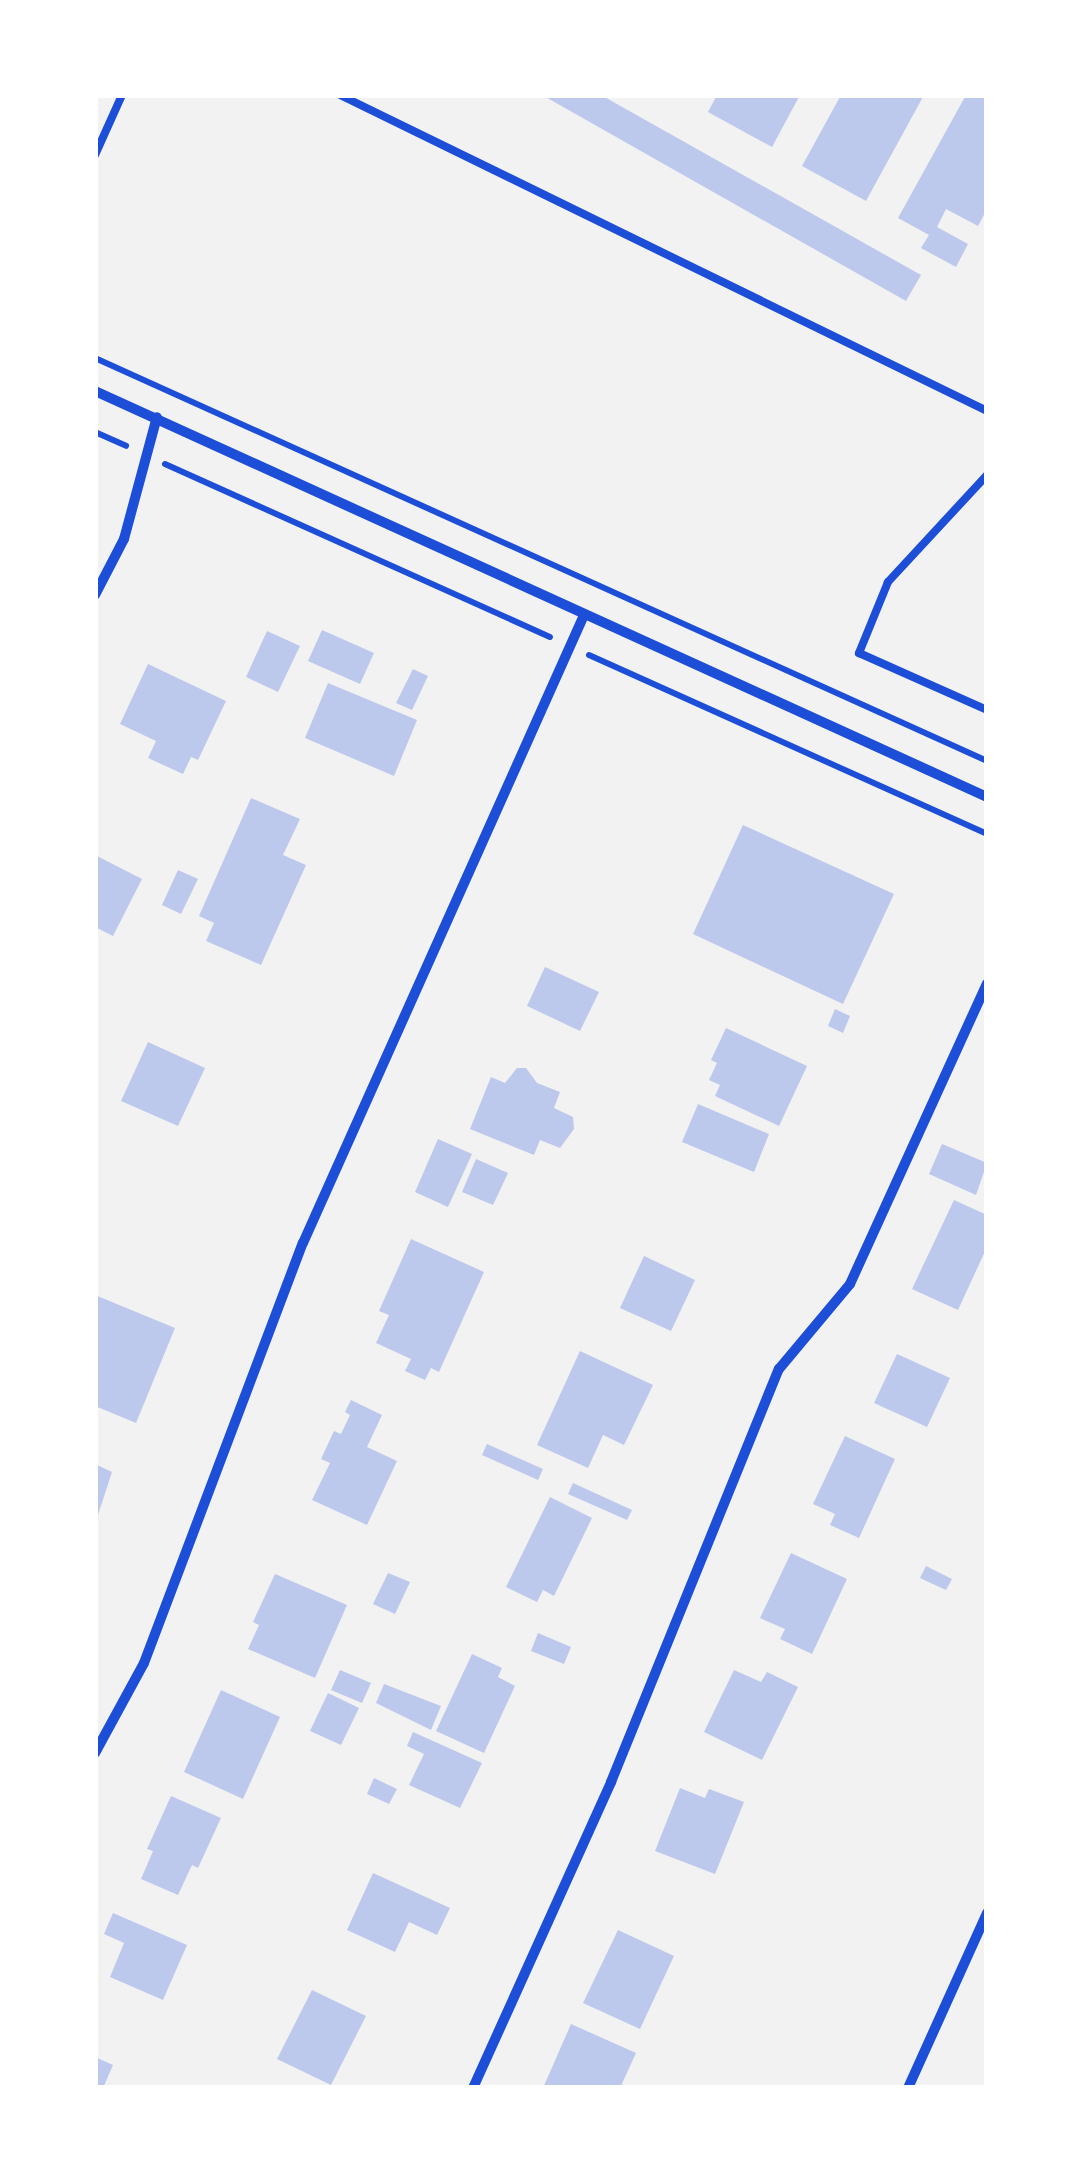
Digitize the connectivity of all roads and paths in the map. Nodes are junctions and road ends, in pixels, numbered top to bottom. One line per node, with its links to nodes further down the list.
1 (122, 95): 3 (lane)
2 (340, 95): 6 (lane)
3 (95, 155)
4 (95, 358): 15 (path)
5 (95, 392): 7 (street)
6 (987, 411)
7 (156, 417): 9 (street); 12 (street)
8 (95, 432): 9 (path)
9 (146, 455): 11 (street); 13 (path)
10 (987, 475): 14 (lane)
11 (95, 595)
12 (584, 615): 13 (street); 16 (street)
13 (570, 646): 17 (path); 19 (street)
14 (987, 710)
15 (987, 761)
16 (987, 797)
17 (987, 834)
18 (987, 984): 21 (street)
19 (95, 1753)
20 (987, 1912): 22 (street)
21 (474, 2088)
22 (908, 2088)

